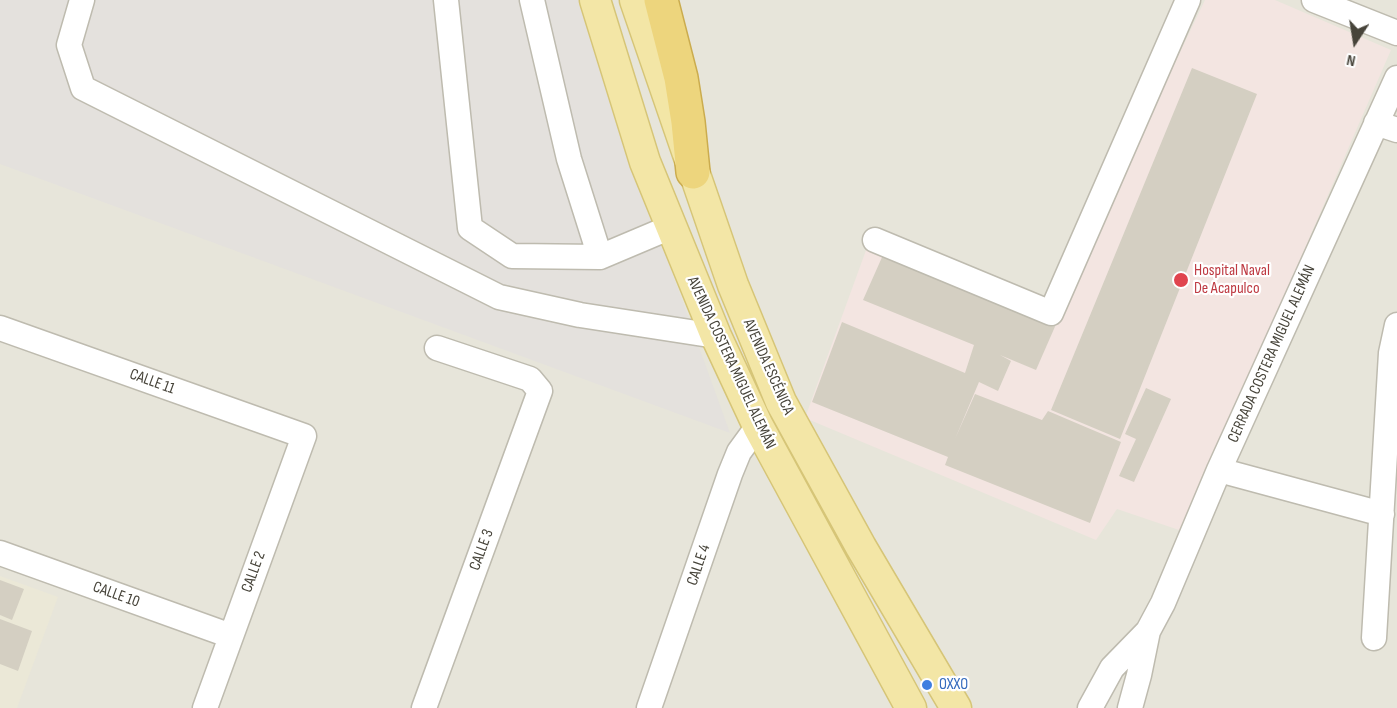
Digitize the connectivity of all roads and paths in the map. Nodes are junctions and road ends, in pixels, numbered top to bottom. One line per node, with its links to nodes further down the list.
1 (82, 0): 18 (street)
2 (446, 0): 15 (street)
3 (532, 0): 15 (street)
4 (595, 0): 13 (main road, AVENIDA COSTERA MIGUEL ALEMÁN)
5 (635, 0): 12 (main road, AVENIDA ESCÉNICA)
6 (661, 0): 12 (highway)
7 (1188, 0): 14 (street)
8 (1314, 0): 9 (street)
9 (1397, 33)
10 (1397, 78): 11 (street, CERRADA COSTERA MIGUEL ALEMÁN)
11 (1386, 127): 22 (street, CERRADA COSTERA MIGUEL ALEMÁN)
12 (693, 172): 33 (main road, AVENIDA ESCÉNICA)
13 (671, 227): 15 (street); 18 (main road, AVENIDA COSTERA MIGUEL ALEMÁN)
14 (875, 240)
15 (600, 257)
16 (1397, 325): 23 (street)
17 (0, 328): 21 (street, CALLE 11)
18 (716, 336): 20 (main road, AVENIDA COSTERA MIGUEL ALEMÁN)
19 (437, 348): 30 (street, CALLE 3)
20 (758, 426): 31 (street, CALLE 4); 32 (main road, AVENIDA COSTERA MIGUEL ALEMÁN)
21 (304, 436): 27 (street, CALLE 2)
22 (1220, 470): 24 (street); 26 (street, CERRADA COSTERA MIGUEL ALEMÁN)
23 (1390, 471): 24 (street)
24 (1382, 514): 28 (street)
25 (0, 553): 27 (street, CALLE 10)
26 (1148, 631): 34 (street, CERRADA COSTERA MIGUEL ALEMÁN); 35 (street, CERRADA COSTERA MIGUEL ALEMÁN)
27 (231, 636): 29 (street, CALLE 2)
28 (1374, 638)
29 (205, 708)
30 (424, 708)
31 (649, 708)
32 (911, 708)
33 (956, 708)
34 (1090, 708)
35 (1130, 708)

